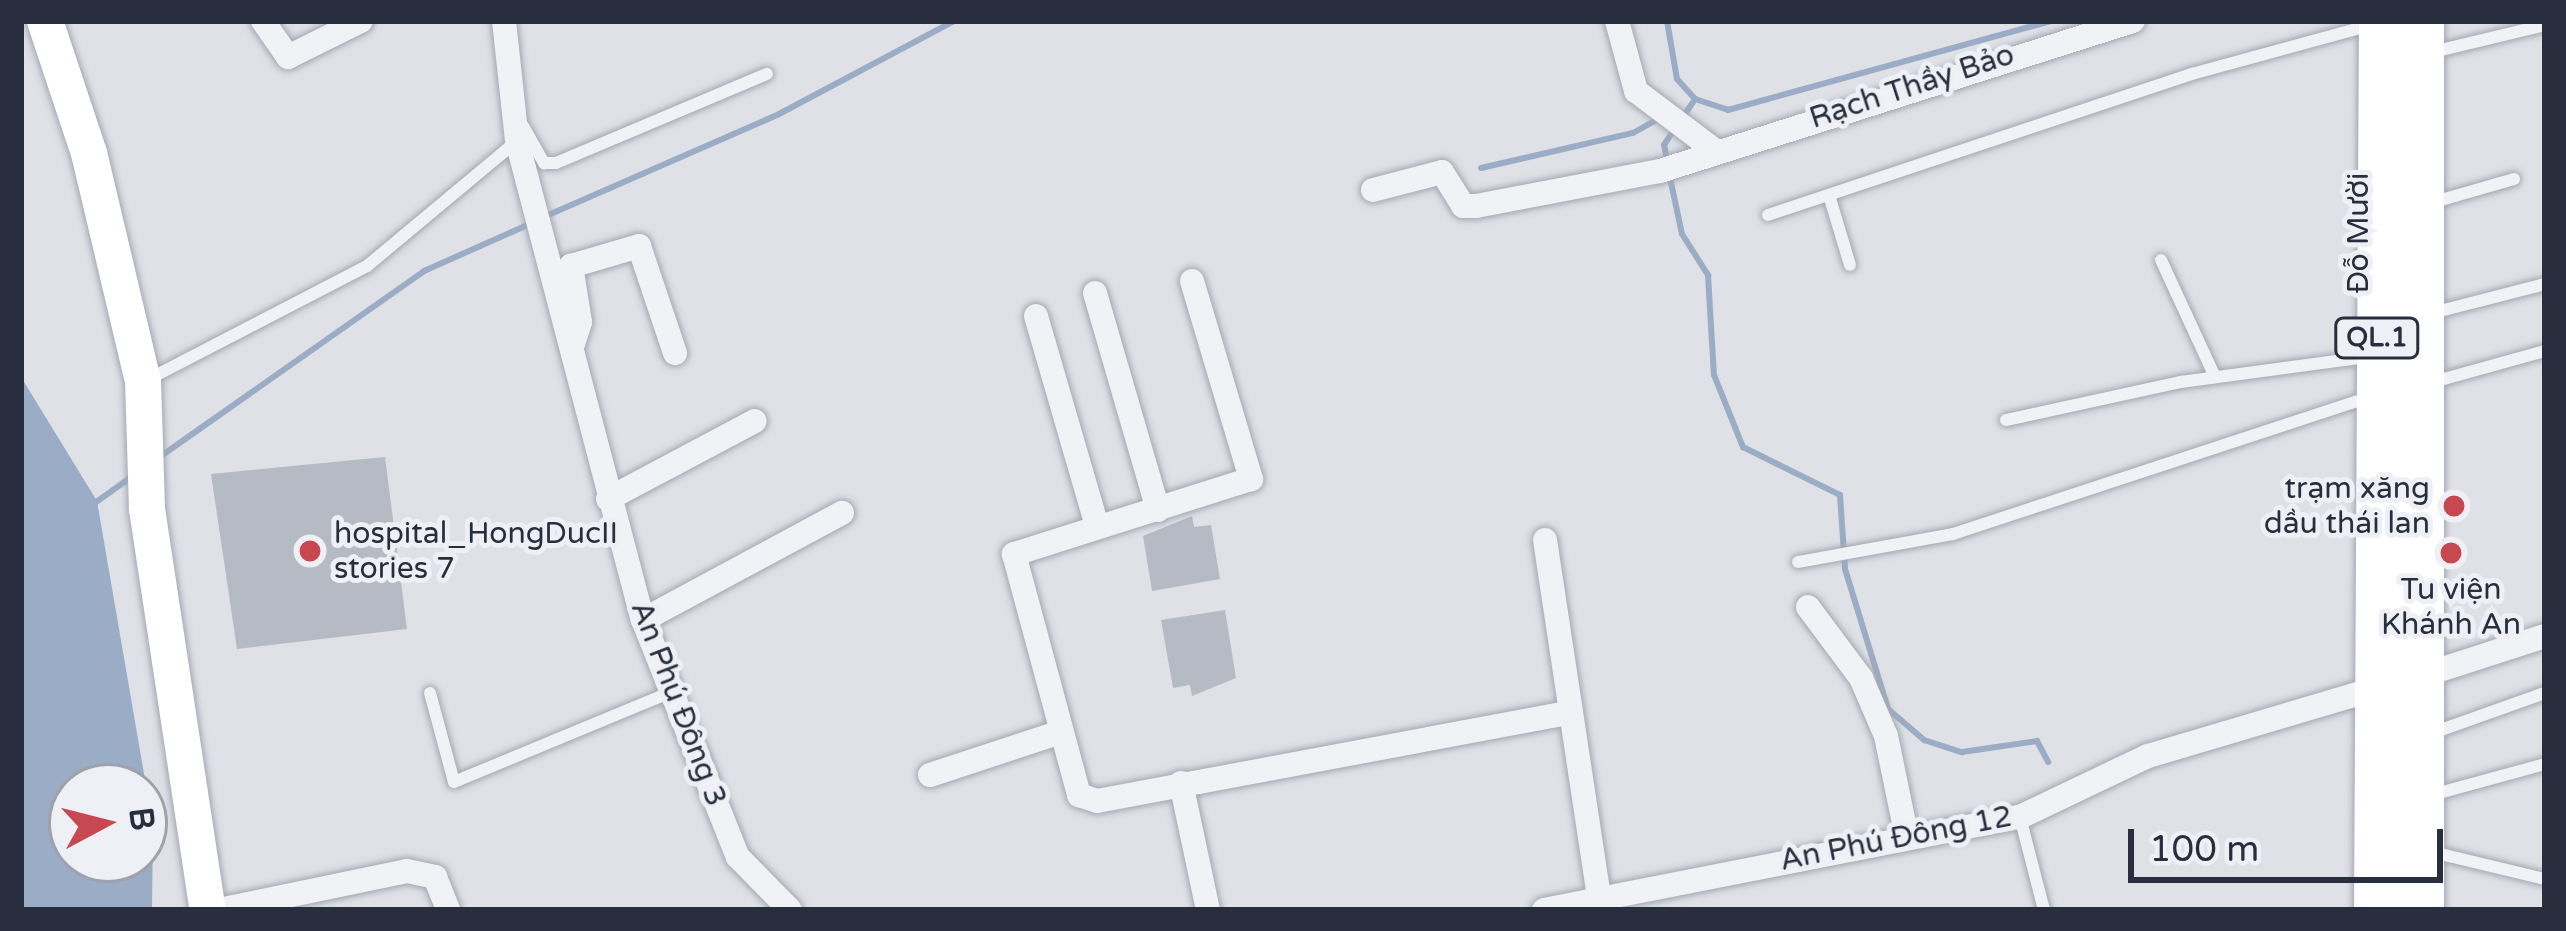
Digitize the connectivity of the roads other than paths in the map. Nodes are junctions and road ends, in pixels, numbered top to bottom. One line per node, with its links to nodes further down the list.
1 (46, 21): 31 (street)
2 (263, 21): 3 (street)
3 (362, 21)
4 (504, 21): 11 (street)
5 (1617, 21): 13 (street)
6 (2132, 21): 13 (street, Rạch Thầy Bảo)
7 (2367, 23): 16 (lane); 30 (highway, Đỗ Mười / QL.1); 44 (highway, Đỗ Mười / QL.1)
8 (2545, 25): 9 (lane)
9 (2435, 31): 17 (highway, Đỗ Mười / QL.1); 32 (highway, Đỗ Mười / QL.1)
10 (767, 74): 11 (lane)
11 (517, 114): 12 (street)
12 (520, 154): 27 (street, An Phú Đông 3); 31 (lane)
13 (1705, 156): 15 (street, Rạch Thầy Bảo)
14 (2514, 178): 17 (lane)
15 (1373, 190)
16 (1828, 195): 18 (lane); 20 (lane)
17 (2441, 200): 24 (highway, Đỗ Mười / QL.1)
18 (1768, 215)
19 (2162, 260): 29 (lane)
20 (1850, 265)
21 (1192, 281): 36 (street)
22 (2545, 284): 24 (lane)
23 (1095, 293): 36 (street)
24 (2440, 311): 32 (highway, Đỗ Mười / QL.1)
25 (1036, 316): 38 (street)
26 (2545, 351): 32 (lane)
27 (570, 352): 28 (street); 35 (street, An Phú Đông 3)
28 (675, 353)
29 (2215, 377): 30 (lane); 33 (lane)
30 (2358, 379): 40 (lane); 44 (highway, Đỗ Mười / QL.1)
31 (143, 381): 60 (street)
32 (2426, 395): 48 (highway, Đỗ Mười / QL.1)
33 (2006, 420)
34 (755, 422): 35 (street)
35 (608, 499): 42 (street, An Phú Đông 3)
36 (1158, 509): 38 (street)
37 (842, 513): 42 (street)
38 (1096, 526): 50 (street)
39 (1545, 540): 49 (street)
40 (1798, 562)
41 (1808, 607): 56 (street)
42 (643, 620): 45 (street, An Phú Đông 3)
43 (2545, 636): 48 (street)
44 (2374, 672): 48 (highway); 55 (street, An Phú Đông 12); 67 (highway, Đỗ Mười / QL.1)
45 (672, 691): 47 (lane); 63 (street, An Phú Đông 3)
46 (2545, 692): 48 (lane)
47 (430, 693)
48 (2427, 702): 54 (highway, Đỗ Mười / QL.1); 57 (highway, Đỗ Mười / QL.1)
49 (1571, 712): 53 (street); 59 (street)
50 (1061, 732): 52 (street); 53 (street)
51 (2545, 764): 54 (lane)
52 (930, 775)
53 (1181, 783): 64 (street)
54 (2439, 793): 57 (highway, Đỗ Mười / QL.1)
55 (2020, 817): 56 (street, An Phú Đông 12); 66 (lane)
56 (1907, 838): 59 (street, An Phú Đông 12)
57 (2430, 852): 58 (lane); 68 (highway, Đỗ Mười / QL.1); 69 (highway, Đỗ Mười / QL.1)
58 (2545, 879)
59 (1600, 904): 65 (street, An Phú Đông 12)
60 (208, 910)
61 (219, 910): 62 (street)
62 (448, 910)
63 (790, 910)
64 (1208, 910)
65 (1544, 910)
66 (2044, 910)
67 (2376, 910)
68 (2421, 910)
69 (2439, 910)

